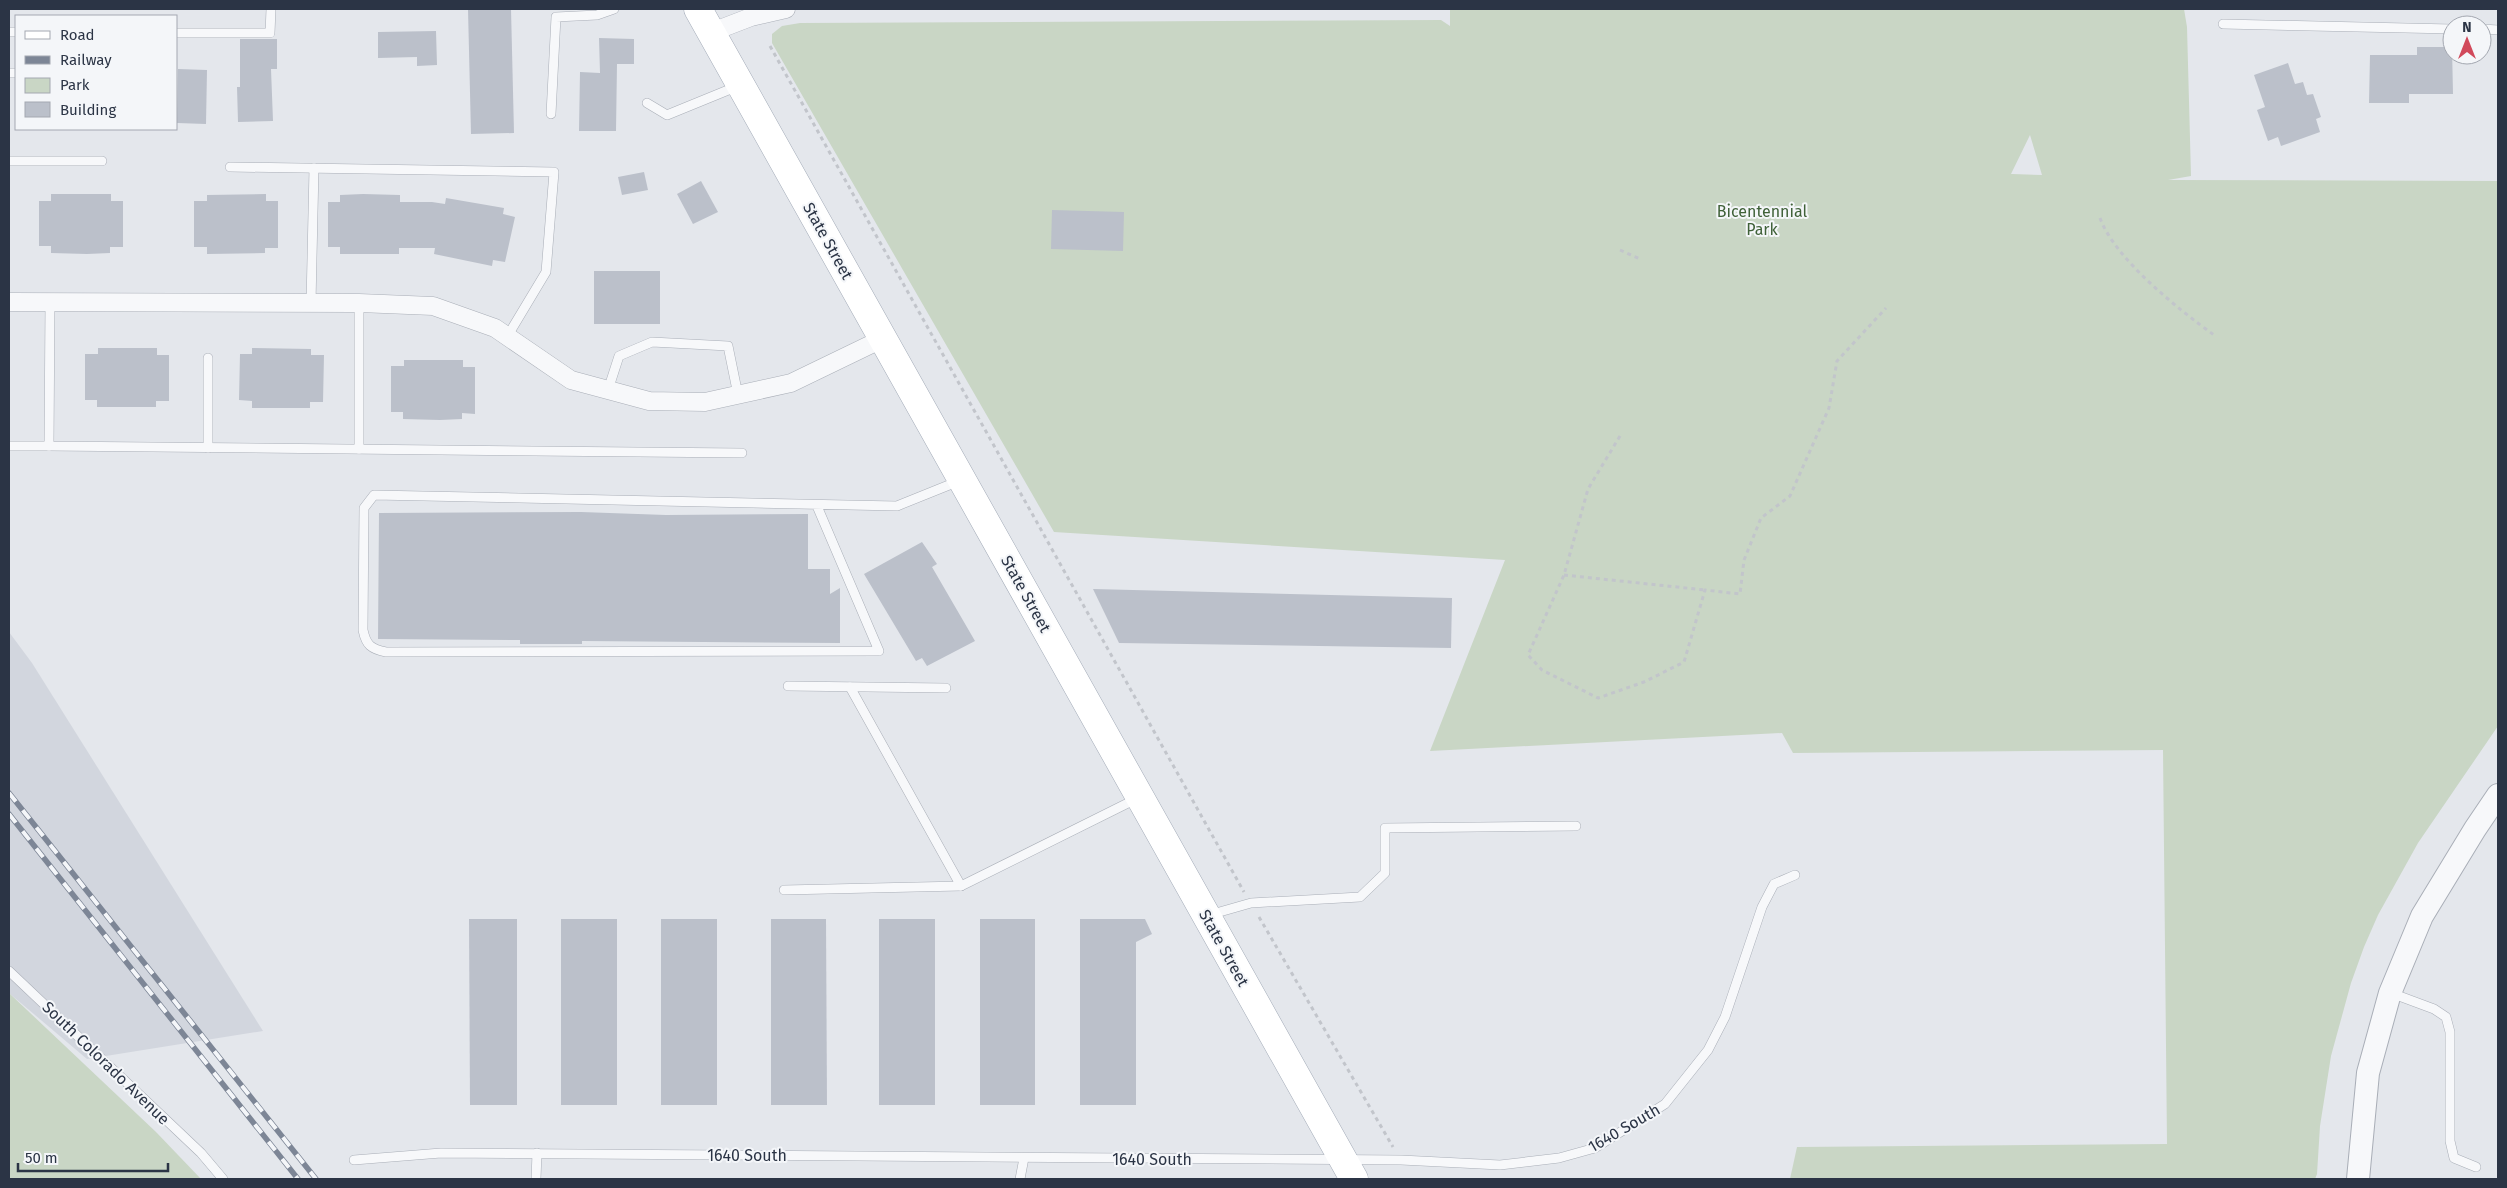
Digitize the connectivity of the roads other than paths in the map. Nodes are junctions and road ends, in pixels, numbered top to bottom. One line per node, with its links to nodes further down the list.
1 (271, 9): 8 (lane)
2 (614, 9): 11 (lane)
3 (698, 9): 7 (main road, State Street)
4 (786, 9): 7 (street)
5 (2223, 24): 6 (lane)
6 (2442, 29)
7 (712, 32): 9 (main road, State Street)
8 (178, 33)
9 (741, 85): 10 (lane); 21 (main road, State Street)
10 (647, 103)
11 (551, 114)
12 (9, 161): 13 (lane)
13 (102, 161)
14 (230, 167): 15 (lane)
15 (314, 168): 18 (lane); 20 (lane)
16 (9, 302): 17 (street)
17 (50, 302): 18 (street); 26 (lane)
18 (311, 303): 19 (street)
19 (359, 303): 20 (street); 28 (lane)
20 (507, 337): 23 (street)
21 (882, 339): 24 (street); 30 (main road, State Street)
22 (208, 358): 27 (lane)
23 (608, 390): 24 (street); 24 (lane)
24 (738, 395)
25 (9, 446): 26 (lane)
26 (49, 446): 27 (lane)
27 (208, 448): 28 (lane)
28 (359, 449): 29 (lane)
29 (742, 452)
30 (962, 480): 31 (lane); 36 (main road, State Street)
31 (817, 506): 31 (lane)
32 (788, 686): 33 (lane)
33 (850, 687): 34 (lane); 39 (lane)
34 (946, 688)
35 (2498, 795): 43 (street)
36 (1139, 797): 39 (lane); 41 (main road, State Street)
37 (1576, 826): 41 (lane)
38 (1795, 875): 48 (lane, 1640 South)
39 (961, 886): 40 (lane)
40 (784, 890)
41 (1206, 916): 48 (main road, State Street)
42 (9, 971): 49 (lane, South Colorado Avenue)
43 (2390, 993): 47 (lane); 52 (street)
44 (537, 1154): 45 (lane, 1640 South); 46 (lane, 1640 South); 50 (lane)
45 (1024, 1158): 48 (lane, 1640 South); 51 (lane)
46 (354, 1160)
47 (2476, 1167)
48 (1348, 1170)
49 (223, 1179)
50 (536, 1179)
51 (1020, 1179)
52 (2358, 1179)

